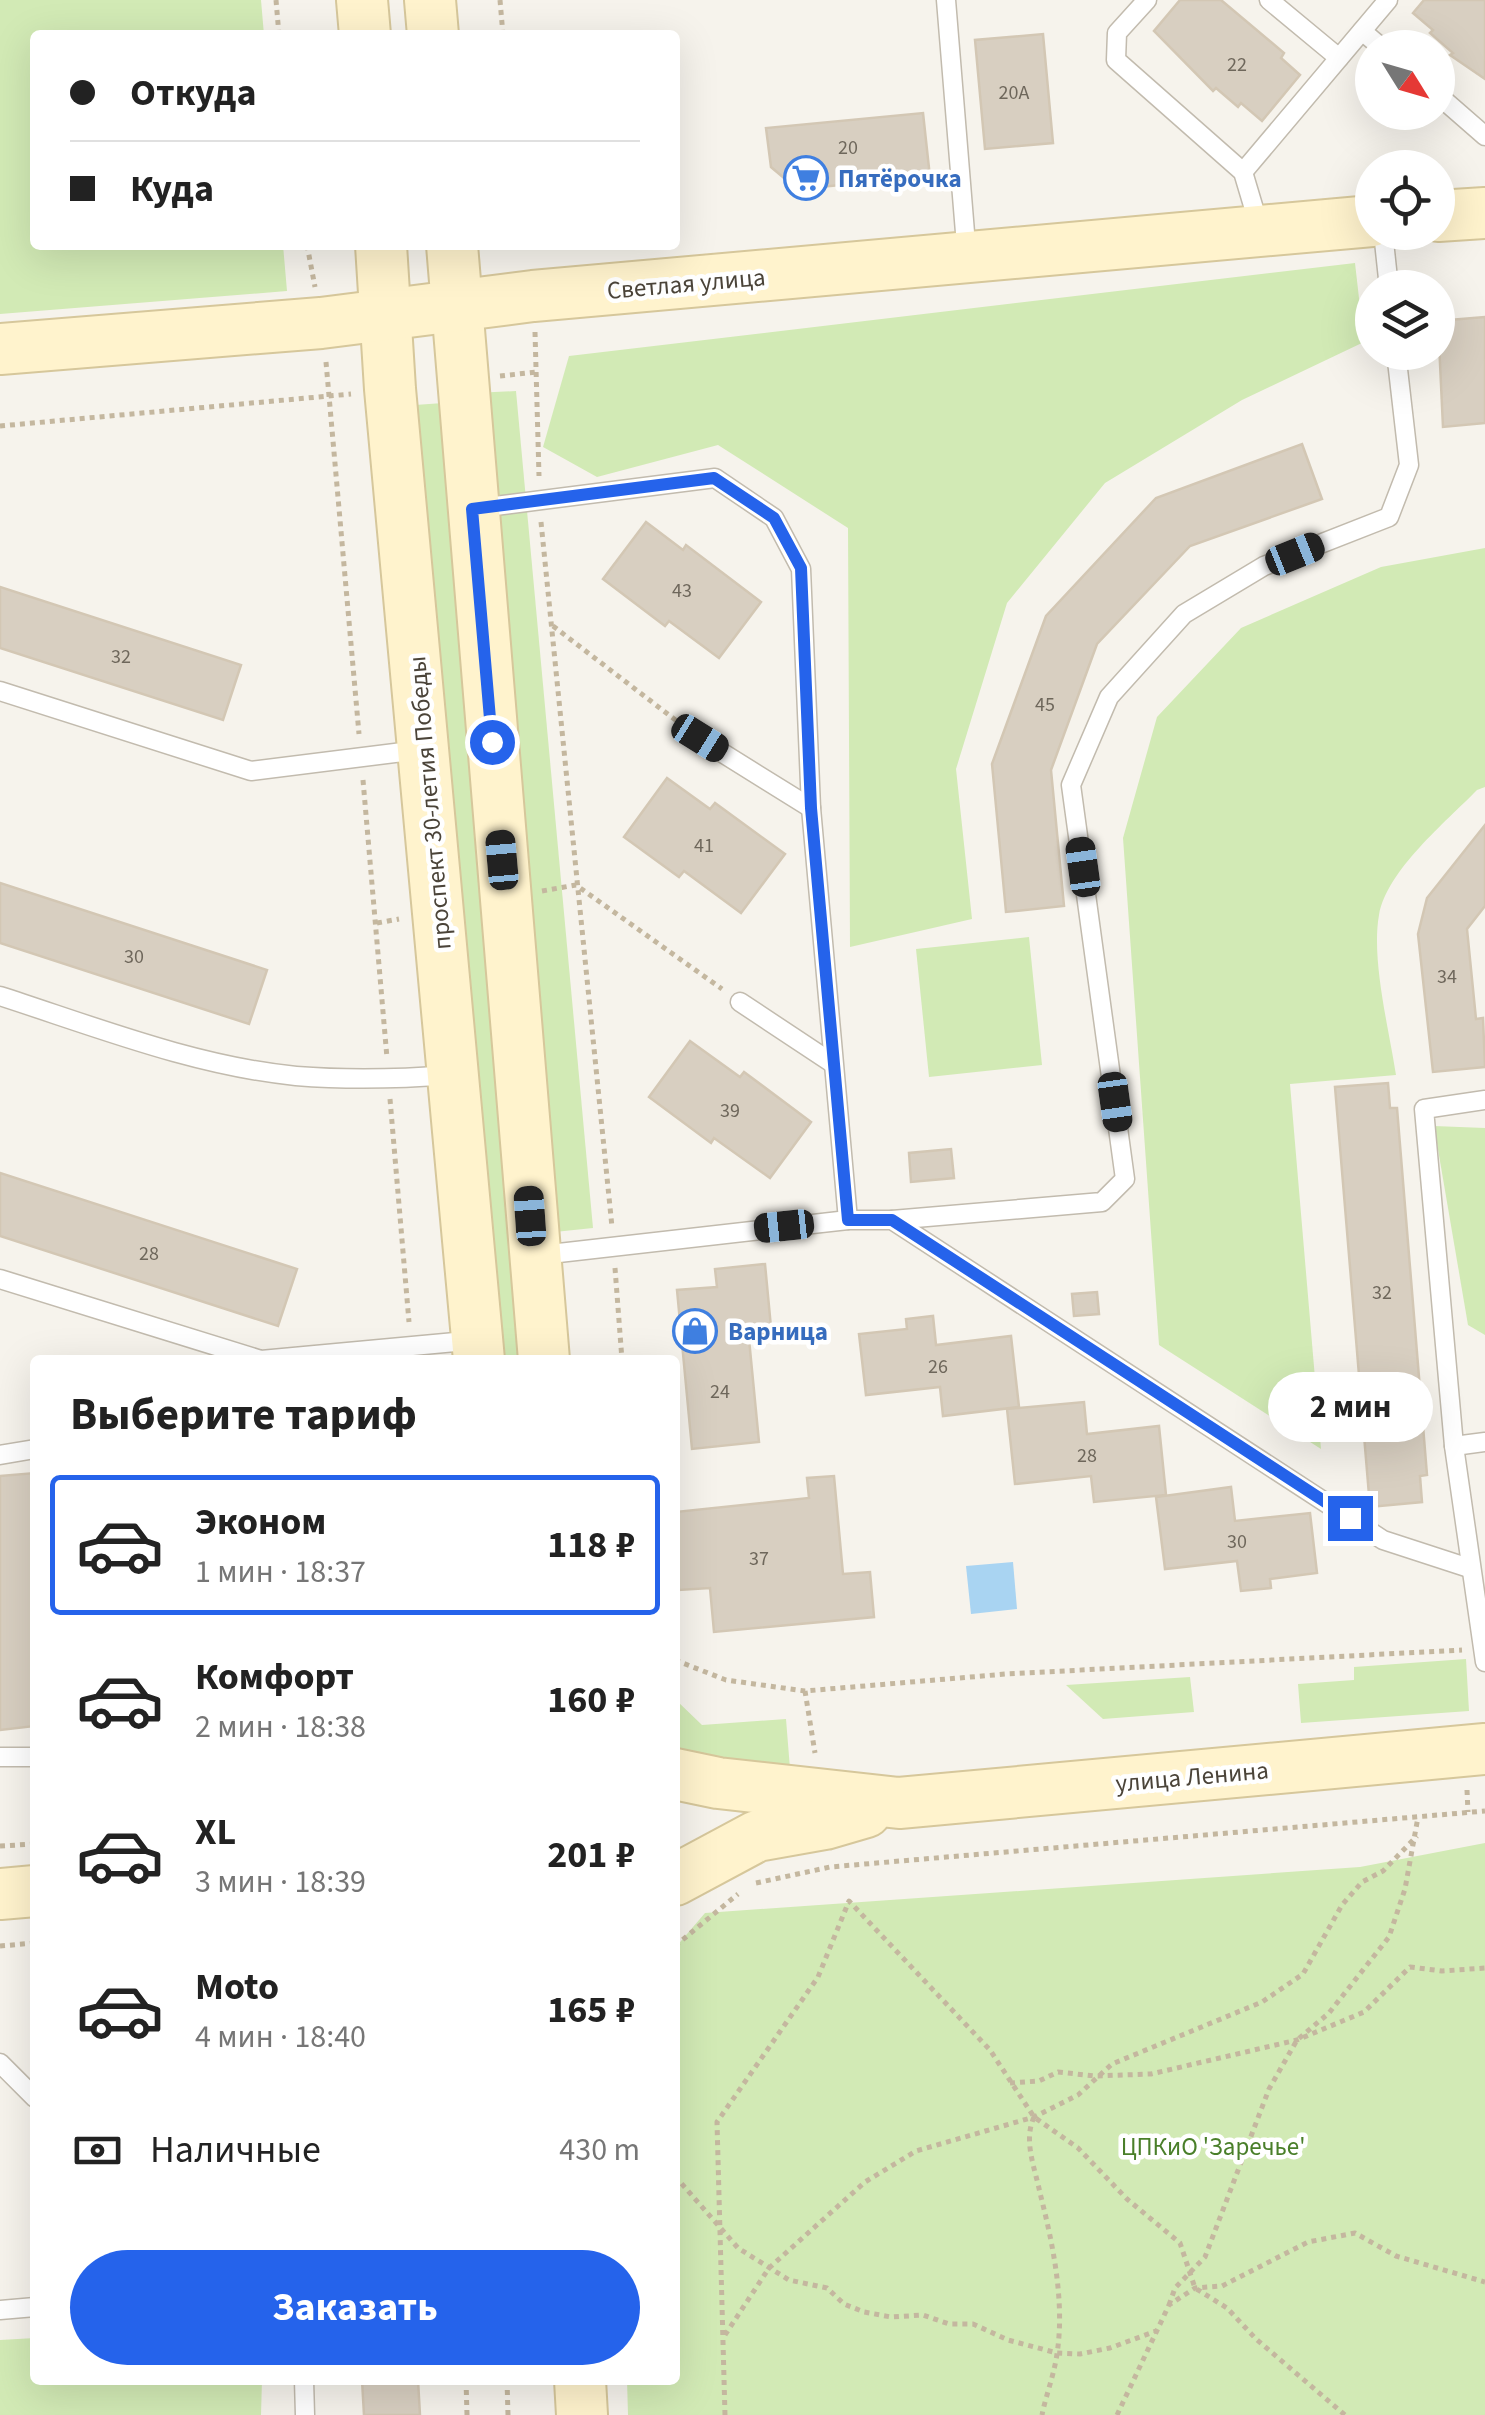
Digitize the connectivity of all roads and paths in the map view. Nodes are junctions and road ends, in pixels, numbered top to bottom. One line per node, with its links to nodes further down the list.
1 (276, 0): 9 (path)
2 (362, 0): 10 (main road)
3 (430, 0): 11 (main road)
4 (500, 0): 12 (path)
5 (946, 0): 26 (lane)
6 (1147, 0): 18 (lane)
7 (1269, 0): 15 (lane)
8 (1388, 0): 13 (lane)
9 (279, 30)
10 (365, 30)
11 (433, 30)
12 (503, 30)
13 (1363, 30)
14 (1355, 39): 15 (lane)
15 (1339, 58): 18 (lane)
16 (1455, 110): 17 (lane)
17 (1485, 136)
18 (1243, 172): 22 (lane)
19 (1485, 213): 20 (main road)
20 (1455, 215)
21 (1355, 223): 22 (main road, Светлая улица)
22 (1260, 231): 26 (main road, Светлая улица)
23 (308, 250): 30 (path)
24 (381, 250): 29 (main road, проспект 30-летия Победы)
25 (452, 250): 28 (main road)
26 (968, 257): 27 (main road, Светлая улица)
27 (533, 296): 28 (main road, Светлая улица); 35 (path)
28 (458, 306): 29 (main road, Светлая улица); 36 (main road)
29 (386, 316): 30 (main road, Светлая улица); 40 (main road, проспект 30-летия Победы)
30 (322, 323): 31 (main road, Светлая улица); 33 (path)
31 (0, 349)
32 (1398, 370): 51 (lane)
33 (330, 398): 34 (path); 41 (path)
34 (0, 426)
35 (539, 499): 36 (lane); 37 (path); 42 (lane)
36 (472, 509): 53 (main road)
37 (553, 626): 39 (path); 43 (path)
38 (0, 691): 41 (lane)
39 (700, 738): 42 (lane)
40 (424, 750): 41 (lane); 47 (main road, проспект 30-летия Победы)
41 (361, 756): 48 (path)
42 (811, 808): 46 (lane)
43 (576, 885): 45 (path); 52 (path)
44 (0, 996): 48 (lane)
45 (740, 1002): 46 (lane)
46 (832, 1063): 50 (lane)
47 (455, 1075): 48 (lane); 56 (main road, проспект 30-летия Победы)
48 (389, 1079): 55 (path)
49 (1485, 1100): 62 (lane)
50 (848, 1220): 51 (lane); 52 (lane)
51 (892, 1220): 65 (lane)
52 (614, 1245): 53 (lane); 60 (path)
53 (533, 1256): 59 (main road)
54 (0, 1279): 57 (lane)
55 (411, 1348): 56 (lane); 58 (lane)
56 (478, 1350)
57 (245, 1355)
58 (324, 1355)
59 (543, 1355)
60 (622, 1355)
61 (1485, 1442): 62 (lane)
62 (1454, 1446): 65 (lane)
63 (30, 1450): 64 (lane)
64 (0, 1455)
65 (1469, 1568): 66 (lane)
66 (1484, 1655): 68 (path)
67 (680, 1662): 68 (path)
68 (805, 1690): 72 (path)
69 (1485, 1749): 74 (main road, улица Ленина)
70 (30, 1757): 71 (lane)
71 (0, 1758)
72 (816, 1759)
73 (680, 1775): 74 (main road, улица Ленина)
74 (900, 1802): 80 (main road, улица Ленина)
75 (1485, 1810): 76 (path)
76 (1418, 1817): 77 (path); 83 (path)
77 (1417, 1836): 87 (path); 89 (path)
78 (30, 1844): 79 (path)
79 (0, 1846)
80 (680, 1877)
81 (30, 1891): 82 (main road)
82 (0, 1894)
83 (680, 1942)
84 (30, 1943): 85 (path)
85 (0, 1946)
86 (1485, 1968): 87 (path)
87 (1297, 2040): 89 (path); 96 (path)
88 (0, 2063): 91 (lane)
89 (1096, 2076): 90 (path); 92 (path)
90 (1010, 2083): 92 (path); 94 (path)
91 (30, 2093)
92 (1034, 2117): 95 (path); 96 (path); 104 (path)
93 (680, 2181): 94 (path)
94 (720, 2228): 95 (path); 103 (path)
95 (769, 2268): 103 (path); 104 (path)
96 (1190, 2272): 98 (path); 99 (path)
97 (1485, 2282): 98 (path)
98 (1195, 2288): 99 (path); 116 (path)
99 (1169, 2305): 102 (path)
100 (30, 2307): 101 (lane)
101 (0, 2310)
102 (1156, 2332): 104 (path); 115 (path)
103 (723, 2336): 113 (path)
104 (1058, 2353): 114 (path)
105 (304, 2385): 109 (lane)
106 (466, 2385): 110 (path)
107 (507, 2385): 111 (path)
108 (580, 2385): 112 (main road)
109 (305, 2415)
110 (467, 2415)
111 (508, 2415)
112 (582, 2415)
113 (725, 2415)
114 (1042, 2415)
115 (1117, 2415)
116 (1345, 2415)

